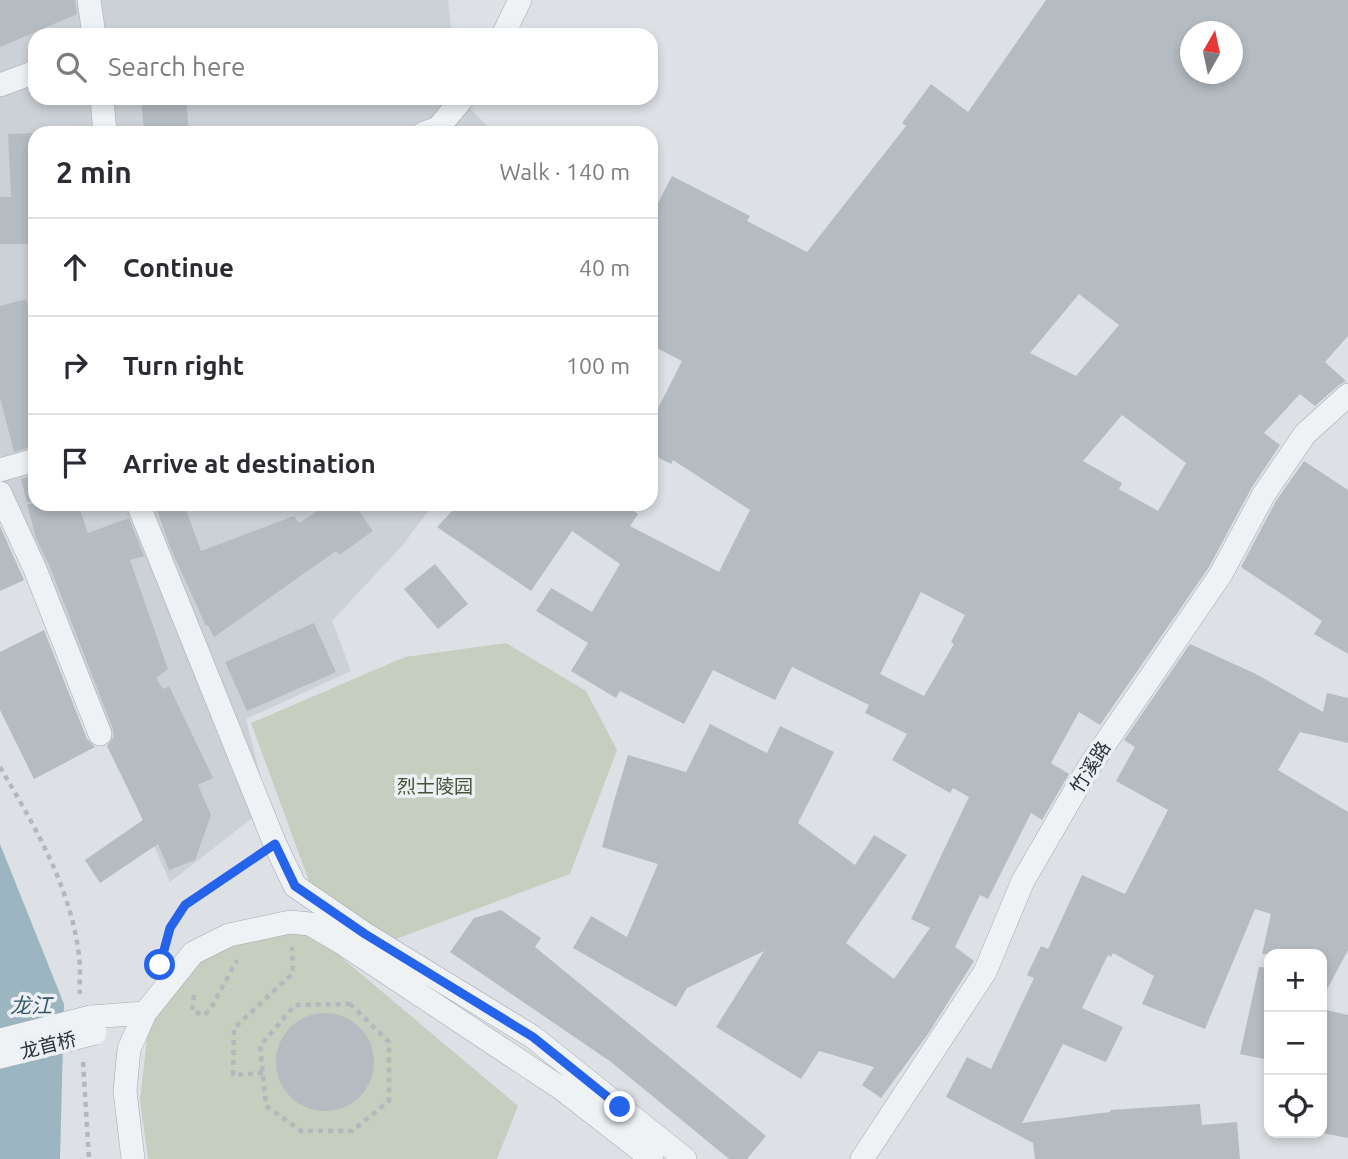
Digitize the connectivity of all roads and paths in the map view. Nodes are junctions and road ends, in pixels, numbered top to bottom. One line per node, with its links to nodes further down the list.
1 (89, 0): 3 (street)
2 (520, 0): 4 (street)
3 (93, 28)
4 (506, 28)
5 (28, 75): 6 (street)
6 (0, 85)
7 (103, 105): 9 (street)
8 (457, 105): 10 (street)
9 (105, 126)
10 (440, 126)
11 (1348, 395): 33 (street, 竹溪路)
12 (28, 462): 13 (street)
13 (0, 470)
14 (0, 493): 16 (street)
15 (141, 511): 18 (street)
16 (100, 734)
17 (0, 767): 24 (path)
18 (275, 844): 20 (path); 32 (street)
19 (292, 943): 28 (path)
20 (163, 953)
21 (241, 953): 22 (path)
22 (198, 986)
23 (145, 1013): 24 (street); 30 (street); 31 (street)
24 (89, 1017): 25 (street, 龙首桥, bridge); 27 (street, 龙首桥, bridge)
25 (0, 1040)
26 (83, 1054): 29 (path)
27 (0, 1057)
28 (263, 1073): 28 (path)
29 (89, 1159)
30 (133, 1159)
31 (652, 1159)
32 (685, 1159)
33 (862, 1159)

